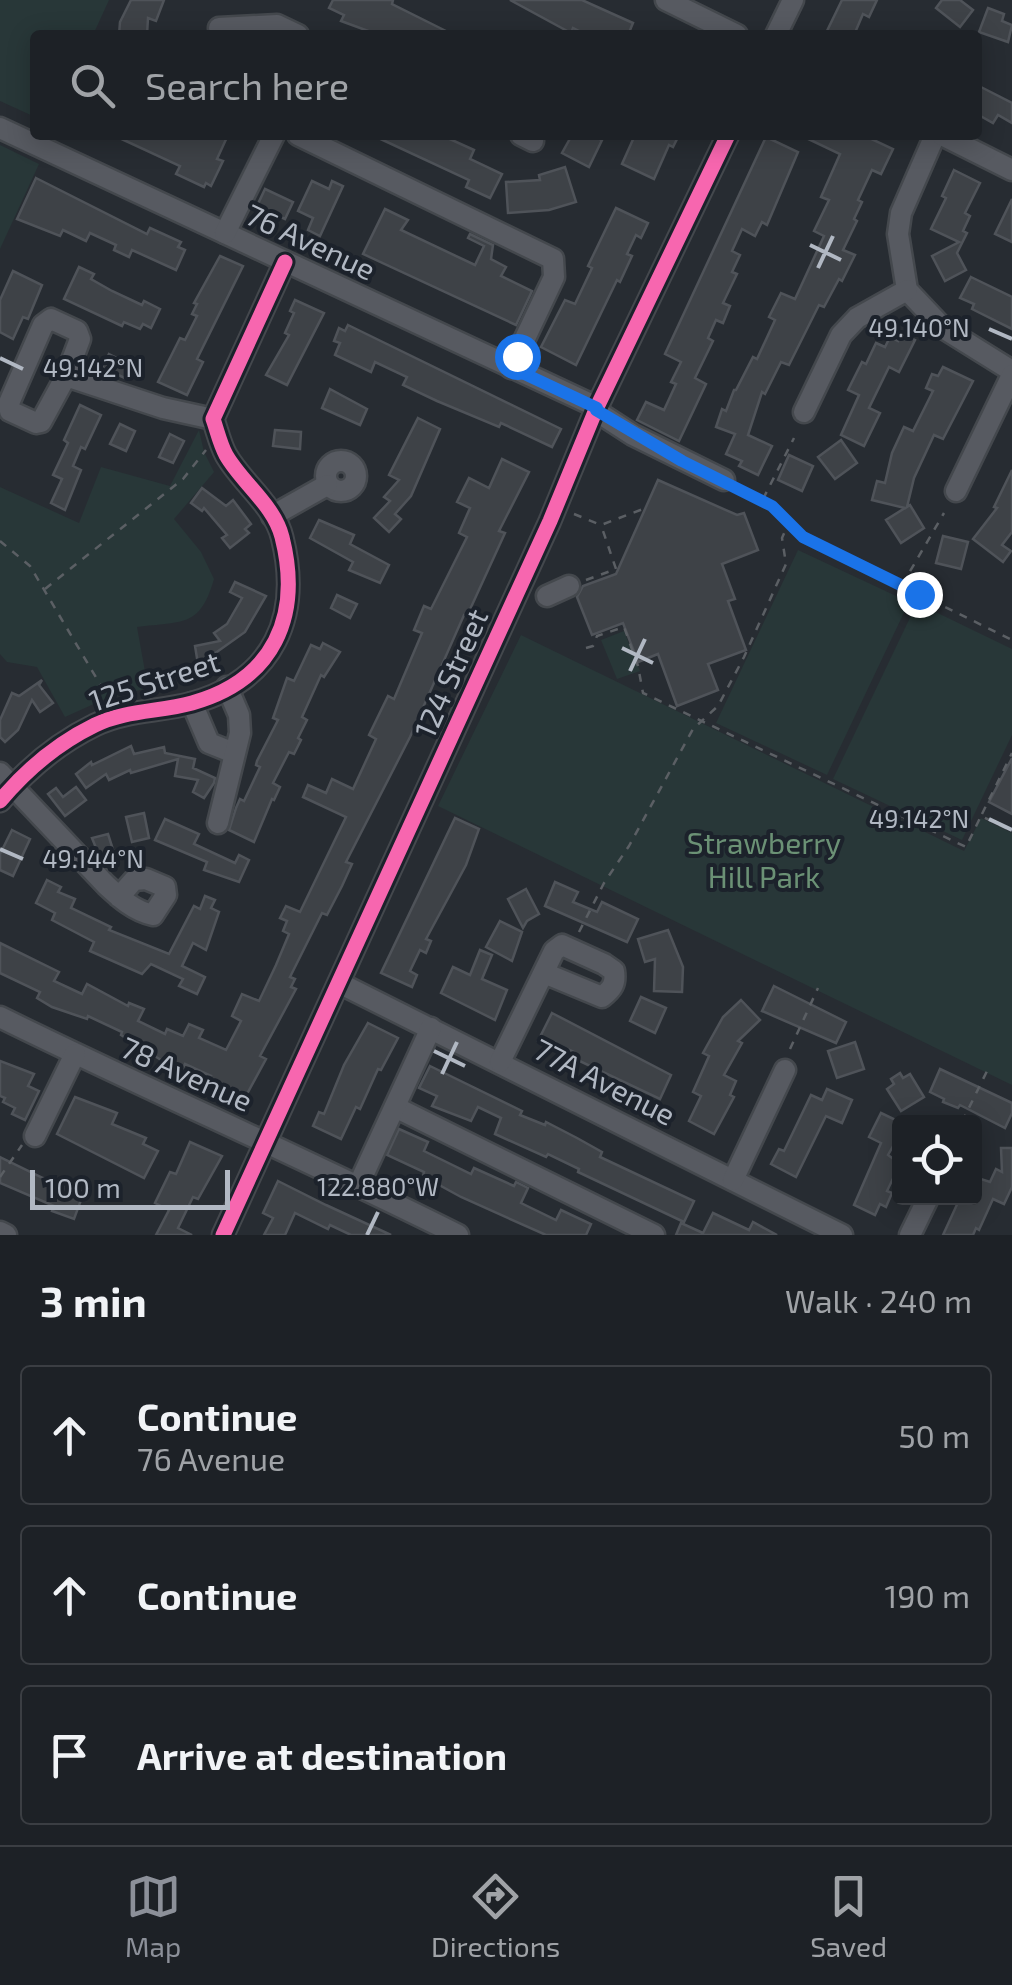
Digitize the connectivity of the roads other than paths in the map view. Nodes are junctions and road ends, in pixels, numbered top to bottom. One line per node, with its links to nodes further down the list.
1 (666, 0): 5 (street)
2 (792, 0): 6 (street)
3 (219, 28): 4 (street)
4 (286, 30)
5 (728, 30)
6 (778, 30)
7 (0, 128): 14 (street, 76 Avenue)
8 (272, 140): 14 (street)
9 (308, 140): 17 (street)
10 (726, 140): 20 (street, 124 Street)
11 (936, 140): 16 (street)
12 (949, 140): 13 (street)
13 (1012, 170)
14 (226, 233): 15 (street, 76 Avenue)
15 (285, 262): 17 (street, 76 Avenue); 22 (street)
16 (907, 290): 18 (street); 21 (street)
17 (512, 368): 20 (street, 76 Avenue)
18 (1012, 373): 25 (street)
19 (66, 376): 19 (street); 22 (street)
20 (596, 409): 23 (street, 76 Avenue); 36 (street, 124 Street)
21 (804, 412)
22 (214, 418): 26 (street, 125 Street)
23 (724, 480)
24 (327, 485): 26 (street)
25 (956, 492)
26 (272, 516): 29 (street, 125 Street)
27 (569, 586): 28 (street)
28 (546, 596)
29 (228, 687): 30 (street, 125 Street); 31 (street)
30 (192, 703): 31 (street); 32 (street, 125 Street)
31 (234, 753): 33 (street)
32 (4, 787): 34 (street)
33 (218, 822)
34 (119, 897)
35 (544, 973): 41 (street)
36 (339, 984): 38 (street, 77A Avenue); 44 (street, 124 Street)
37 (0, 1017): 39 (street, 78 Avenue)
38 (431, 1028): 41 (street, 77A Avenue); 42 (street)
39 (75, 1054): 43 (street); 44 (street, 78 Avenue)
40 (788, 1060): 45 (street)
41 (500, 1062): 45 (street, 77A Avenue)
42 (394, 1107): 46 (street); 50 (street)
43 (36, 1136)
44 (267, 1142): 46 (street, 78 Avenue); 49 (street, 124 Street)
45 (733, 1180): 51 (street, 77A Avenue)
46 (359, 1184): 48 (street, 78 Avenue)
47 (925, 1205): 52 (street)
48 (451, 1233)
49 (223, 1235)
50 (654, 1235)
51 (841, 1235)
52 (910, 1235)

